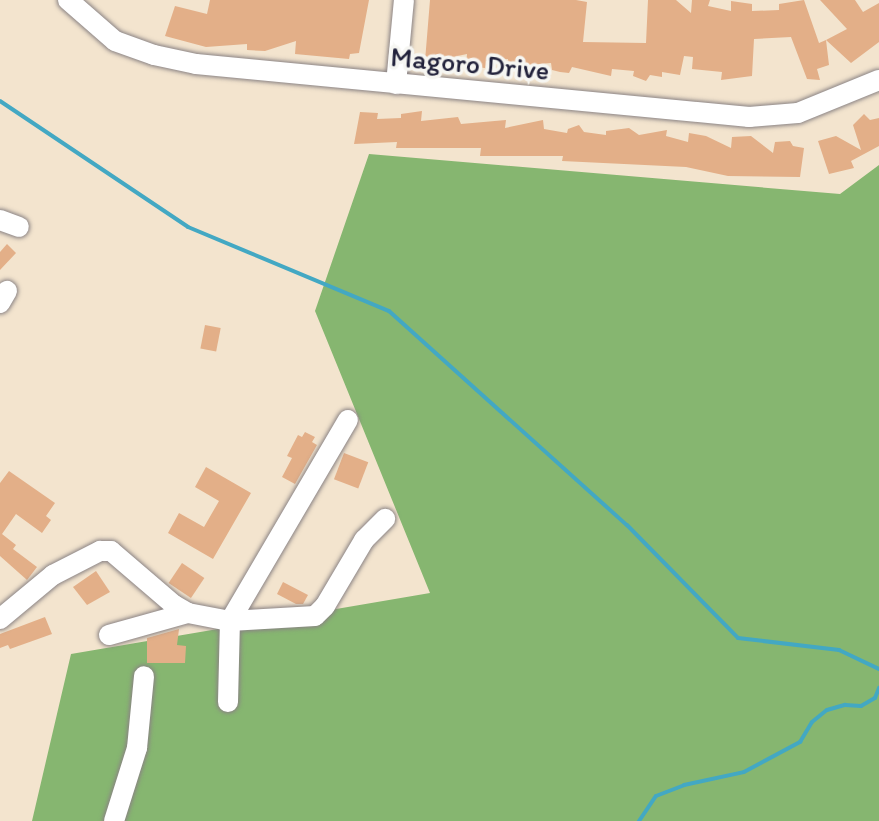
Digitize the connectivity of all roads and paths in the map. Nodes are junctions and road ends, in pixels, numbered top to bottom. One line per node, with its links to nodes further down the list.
1 (68, 0): 4 (street, Magoro Drive)
2 (404, 0): 4 (street)
3 (879, 80): 4 (street, Magoro Drive)
4 (396, 84)
5 (348, 420): 9 (street)
6 (385, 519): 9 (street)
7 (188, 613): 8 (street); 9 (street); 10 (street)
8 (0, 619)
9 (230, 621): 12 (street)
10 (109, 635)
11 (144, 676): 13 (street)
12 (228, 702)
13 (114, 821)

